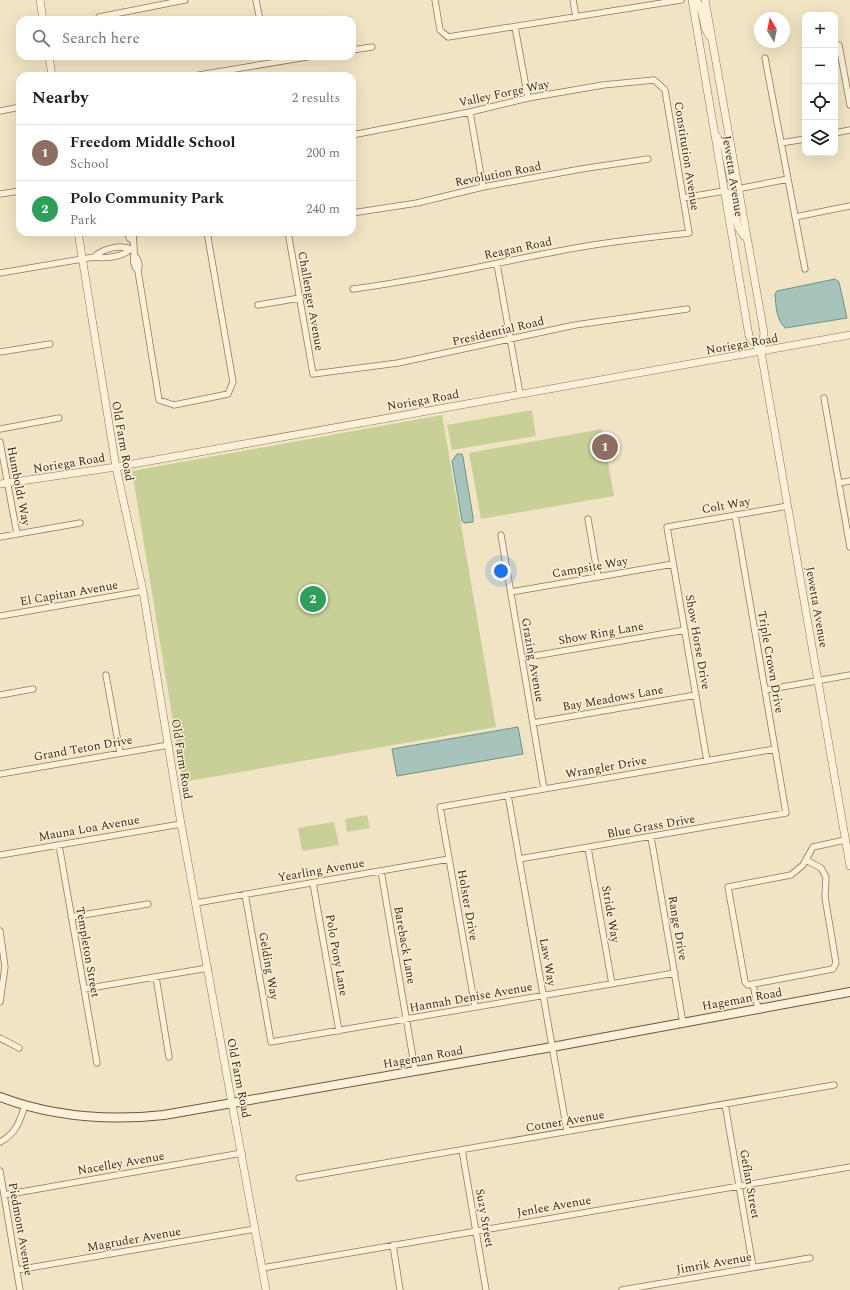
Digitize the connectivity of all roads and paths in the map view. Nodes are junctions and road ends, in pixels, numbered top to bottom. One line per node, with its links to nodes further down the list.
1 (40, 0): 10 (street)
2 (185, 0): 11 (street)
3 (256, 0): 12 (street)
4 (435, 0): 14 (street)
5 (573, 0): 13 (street)
6 (681, 0): 13 (street)
7 (692, 0): 35 (street, Jewetta Avenue)
8 (696, 0): 15 (street)
9 (705, 0): 15 (street, Jewetta Avenue)
10 (42, 16)
11 (104, 16)
12 (259, 16)
13 (576, 17): 14 (street)
14 (515, 27): 27 (street)
15 (712, 40): 41 (street, Jewetta Avenue)
16 (839, 45): 28 (street)
17 (372, 47): 18 (street)
18 (356, 49)
19 (765, 58): 37 (street)
20 (50, 60): 24 (street)
21 (268, 60): 23 (street)
22 (287, 60): 23 (street)
23 (268, 63): 25 (street)
24 (51, 72)
25 (217, 72)
26 (660, 85): 27 (street, Valley Forge Way); 45 (street, Constitution Avenue)
27 (528, 98): 31 (street, Valley Forge Way)
28 (850, 105)
29 (16, 108): 30 (street)
30 (0, 111)
31 (470, 112): 34 (street, Valley Forge Way); 40 (street)
32 (850, 130): 33 (street)
33 (838, 132)
34 (356, 134)
35 (716, 135): 41 (street); 42 (street, Jewetta Avenue)
36 (802, 140): 37 (street)
37 (781, 143): 39 (street)
38 (648, 159): 40 (street, Revolution Road)
39 (788, 179): 41 (street); 48 (street)
40 (483, 187): 47 (street, Revolution Road)
41 (738, 189): 56 (street, Jewetta Avenue)
42 (724, 191): 45 (street); 56 (street); 70 (street, Jewetta Avenue)
43 (16, 192): 44 (street)
44 (0, 194)
45 (683, 198): 49 (street, Constitution Avenue)
46 (850, 206): 48 (street)
47 (356, 212)
48 (795, 217): 60 (street)
49 (689, 233): 59 (street, Reagan Road)
50 (79, 236): 58 (street, Old Farm Road)
51 (129, 236): 55 (street)
52 (132, 236): 55 (street)
53 (207, 236): 57 (street)
54 (289, 236): 63 (street, Challenger Avenue)
55 (132, 240): 57 (street)
56 (746, 240): 70 (street, Jewetta Avenue)
57 (132, 249): 58 (street)
58 (82, 259): 61 (street); 77 (street, Old Farm Road)
59 (497, 264): 62 (street, Reagan Road); 67 (street)
60 (805, 269)
61 (0, 273)
62 (353, 289)
63 (300, 298): 64 (street); 71 (street, Challenger Avenue)
64 (258, 305)
65 (687, 309): 67 (street, Presidential Road)
66 (850, 335): 70 (street, Noriega Road)
67 (511, 340): 71 (street, Presidential Road); 72 (street)
68 (50, 344): 69 (street)
69 (0, 352)
70 (762, 352): 72 (street, Noriega Road); 82 (street, Jewetta Avenue)
71 (313, 374)
72 (520, 394): 77 (street, Noriega Road)
73 (824, 398): 80 (street)
74 (59, 418): 75 (street)
75 (0, 429)
76 (0, 442): 79 (street, Humboldt Way)
77 (116, 467): 79 (street, Noriega Road); 93 (street, Old Farm Road)
78 (850, 481): 80 (street)
79 (8, 483): 81 (street, Noriega Road); 87 (street, Humboldt Way)
80 (839, 483): 90 (street)
81 (0, 484)
82 (788, 506): 83 (street, Colt Way); 100 (street, Jewetta Avenue)
83 (735, 515): 86 (street, Colt Way); 102 (street, Triple Crown Drive)
84 (588, 519): 92 (street)
85 (80, 523): 87 (street)
86 (667, 527): 91 (street, Show Horse Drive)
87 (17, 534): 89 (street)
88 (501, 534): 94 (street, Grazing Avenue)
89 (0, 537)
90 (850, 546)
91 (673, 564): 92 (street, Campsite Way); 96 (street, Show Horse Drive)
92 (598, 577): 94 (street, Campsite Way)
93 (143, 591): 95 (street, El Capitan Avenue); 106 (street, Old Farm Road)
94 (511, 592): 97 (street, Grazing Avenue)
95 (0, 616)
96 (684, 630): 97 (street, Show Ring Lane); 104 (street, Show Horse Drive)
97 (522, 658): 105 (street, Grazing Avenue)
98 (106, 675): 108 (street)
99 (850, 675): 100 (street)
100 (818, 680): 102 (street); 117 (street, Jewetta Avenue)
101 (33, 689): 103 (street)
102 (765, 690): 107 (street, Triple Crown Drive)
103 (0, 695)
104 (696, 695): 105 (street, Bay Meadows Lane); 109 (street, Show Horse Drive)
105 (533, 723): 111 (street, Grazing Avenue)
106 (169, 745): 108 (street, Grand Teton Drive); 115 (street, Old Farm Road)
107 (775, 749): 109 (street, Wrangler Drive); 114 (street, Triple Crown Drive)
108 (120, 753): 110 (street, Grand Teton Drive)
109 (707, 761): 111 (street, Wrangler Drive)
110 (0, 774)
111 (544, 789): 112 (street, Wrangler Drive)
112 (508, 795): 113 (street, Wrangler Drive); 122 (street, Law Way)
113 (440, 807): 121 (street, Holster Drive)
114 (786, 813): 116 (street, Blue Grass Drive)
115 (181, 824): 118 (street, Mauna Loa Avenue); 128 (street, Old Farm Road)
116 (652, 837): 119 (street, Blue Grass Drive); 133 (street, Range Drive)
117 (846, 840): 123 (street); 124 (street, Jewetta Avenue)
118 (59, 845): 120 (street, Mauna Loa Avenue); 130 (street, Templeton Street)
119 (588, 848): 122 (street, Blue Grass Drive); 135 (street, Stride Way)
120 (0, 855)
121 (449, 859): 125 (street, Yearling Avenue); 141 (street, Holster Drive)
122 (519, 860): 139 (street, Law Way)
123 (806, 860): 136 (street); 136 (street)
124 (850, 866)
125 (381, 871): 126 (street, Yearling Avenue); 143 (street, Bareback Lane)
126 (313, 882): 127 (street, Yearling Avenue); 145 (street, Polo Pony Lane)
127 (245, 894): 128 (street, Yearling Avenue); 147 (street, Gelding Way)
128 (196, 903): 132 (street, Old Farm Road)
129 (148, 904): 130 (street)
130 (71, 917): 137 (street, Templeton Street)
131 (0, 931): 140 (street)
132 (208, 968): 134 (street); 155 (street, Old Farm Road)
133 (675, 973): 135 (street, Hannah Denise Avenue); 144 (street, Range Drive)
134 (156, 977): 137 (street); 150 (street)
135 (612, 984): 139 (street, Hannah Denise Avenue)
136 (753, 984): 142 (street)
137 (84, 990): 151 (street, Templeton Street)
138 (850, 992): 142 (main road, Hageman Road)
139 (542, 996): 141 (street, Hannah Denise Avenue); 148 (street, Law Way)
140 (0, 1002)
141 (474, 1007): 143 (street, Hannah Denise Avenue)
142 (758, 1009): 144 (main road, Hageman Road)
143 (407, 1019): 145 (street, Hannah Denise Avenue); 152 (street, Bareback Lane)
144 (683, 1022): 148 (main road, Hageman Road)
145 (339, 1031): 147 (street, Hannah Denise Avenue)
146 (0, 1038): 149 (street)
147 (271, 1042)
148 (552, 1047): 152 (main road, Hageman Road); 158 (street, Law Way)
149 (19, 1048)
150 (170, 1057)
151 (97, 1064)
152 (415, 1070): 155 (main road, Hageman Road)
153 (834, 1086): 156 (street, Cotner Avenue)
154 (0, 1097): 157 (main road, Hageman Road)
155 (232, 1103): 157 (main road, Hageman Road); 161 (street, Old Farm Road)
156 (725, 1104): 158 (street, Cotner Avenue); 165 (street, Geflan Street)
157 (25, 1105): 159 (street)
158 (567, 1132): 160 (street, Cotner Avenue)
159 (0, 1142)
160 (462, 1150): 164 (street, Cotner Avenue); 168 (street, Suzy Street)
161 (242, 1154): 166 (street, Nacelley Avenue); 167 (street, Old Farm Road)
162 (850, 1167): 165 (street, Jenlee Avenue)
163 (0, 1172): 166 (street, Piedmont Avenue)
164 (299, 1178)
165 (739, 1186): 168 (street, Jenlee Avenue); 171 (street, Geflan Street)
166 (4, 1195): 173 (street, Piedmont Avenue)
167 (255, 1229): 172 (street, Old Farm Road); 173 (street, Magruder Avenue)
168 (476, 1231): 169 (street, Jenlee Avenue); 177 (street, Suzy Street)
169 (393, 1245): 172 (street, Jenlee Avenue); 176 (street)
170 (810, 1258): 171 (street, Jimrik Avenue)
171 (754, 1267): 178 (street, Jimrik Avenue)
172 (262, 1268): 175 (street, Old Farm Road)
173 (17, 1270): 174 (street, Piedmont Avenue)
174 (20, 1290)
175 (266, 1290)
176 (400, 1290)
177 (486, 1290)
178 (622, 1290)

